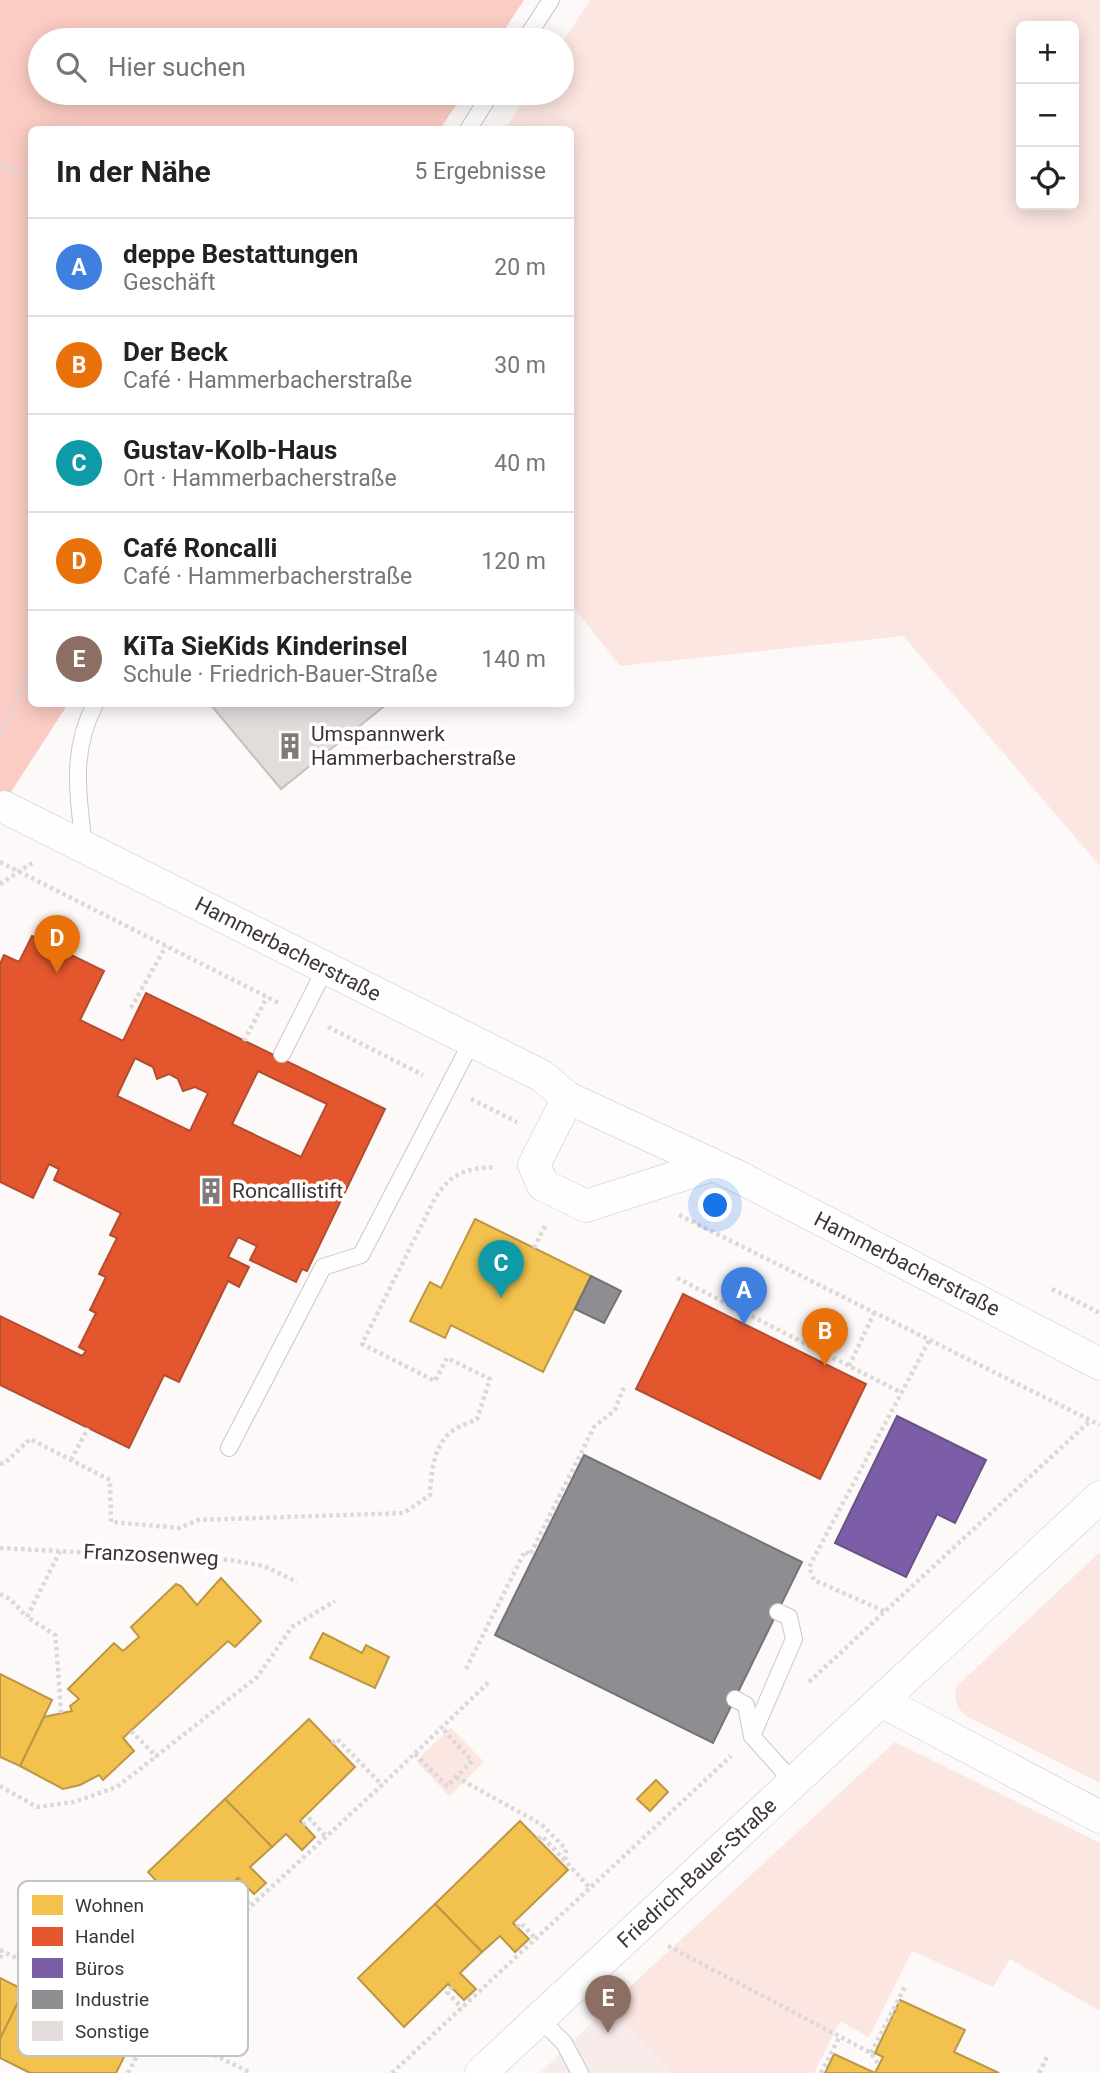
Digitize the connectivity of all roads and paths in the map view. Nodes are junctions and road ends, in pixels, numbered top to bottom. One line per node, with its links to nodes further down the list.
1 (551, 0): 2 (lane)
2 (533, 28)
3 (484, 105): 4 (lane)
4 (470, 126)
5 (0, 163): 6 (path)
6 (28, 177)
7 (28, 675): 9 (path)
8 (94, 707): 11 (lane)
9 (0, 735)
10 (4, 807): 11 (street, Hammerbacherstraße)
11 (84, 847): 13 (street, Hammerbacherstraße)
12 (166, 946): 15 (path)
13 (326, 967): 17 (street, Hammerbacherstraße); 18 (lane)
14 (267, 997): 16 (path)
15 (131, 1009)
16 (244, 1041)
17 (472, 1041): 19 (street, Hammerbacherstraße); 37 (lane)
18 (282, 1054)
19 (568, 1098): 20 (street, Hammerbacherstraße); 22 (street)
20 (713, 1165): 22 (street); 30 (street, Hammerbacherstraße)
21 (495, 1167): 38 (path)
22 (632, 1190): 27 (path)
23 (547, 1222): 24 (path)
24 (534, 1248)
25 (677, 1278): 31 (path)
26 (1052, 1289): 28 (path)
27 (875, 1311): 29 (path); 31 (path)
28 (1100, 1313)
29 (930, 1339): 33 (path); 34 (path)
30 (1100, 1364)
31 (849, 1366): 33 (path)
32 (625, 1384): 49 (path)
33 (902, 1393): 46 (path)
34 (1091, 1420): 35 (path); 46 (path)
35 (1100, 1425)
36 (88, 1428): 38 (path)
37 (229, 1448)
38 (71, 1460): 39 (path)
39 (0, 1464)
40 (1100, 1497): 53 (street, Friedrich-Bauer-Straße)
41 (0, 1548): 42 (path, Franzosenweg)
42 (60, 1551): 43 (path, Franzosenweg); 48 (path)
43 (297, 1582)
44 (0, 1594): 48 (path)
45 (335, 1601): 60 (path)
46 (884, 1611): 51 (path)
47 (778, 1612): 57 (lane)
48 (27, 1617): 54 (path)
49 (466, 1669)
50 (490, 1681): 55 (path)
51 (799, 1691)
52 (735, 1699): 57 (lane)
53 (881, 1701): 62 (street, Friedrich-Bauer-Straße); 65 (street)
54 (61, 1713)
55 (442, 1728): 59 (path); 61 (path)
56 (131, 1731): 60 (path)
57 (752, 1736): 62 (lane); 70 (path)
58 (332, 1743): 63 (path)
59 (415, 1754): 61 (path); 63 (path)
60 (157, 1757): 64 (path)
61 (456, 1777): 69 (path)
62 (794, 1783): 75 (street, Friedrich-Bauer-Straße)
63 (382, 1785): 67 (path)
64 (0, 1786)
65 (1100, 1817)
66 (303, 1825): 67 (path)
67 (327, 1837): 72 (path)
68 (538, 1839): 69 (path)
69 (565, 1861): 70 (path)
70 (590, 1888): 76 (path)
71 (248, 1902): 72 (path)
72 (252, 1906): 73 (path)
73 (248, 1910)
74 (517, 1927): 76 (path)
75 (636, 1930): 83 (street, Friedrich-Bauer-Straße); 84 (path)
76 (536, 1939): 82 (path)
77 (2, 1951): 78 (path); 79 (path)
78 (0, 1958)
79 (18, 1959)
80 (906, 1985): 85 (path)
81 (452, 1987): 82 (path)
82 (462, 2008): 92 (path)
83 (540, 2019): 93 (street, Friedrich-Bauer-Straße); 94 (lane)
84 (840, 2036): 85 (path); 95 (path)
85 (872, 2053): 89 (path)
86 (1048, 2055): 96 (path)
87 (137, 2056): 90 (path)
88 (216, 2056): 91 (path)
89 (879, 2065)
90 (128, 2073)
91 (251, 2073)
92 (392, 2073)
93 (481, 2073)
94 (580, 2073)
95 (821, 2073)
96 (1039, 2073)

